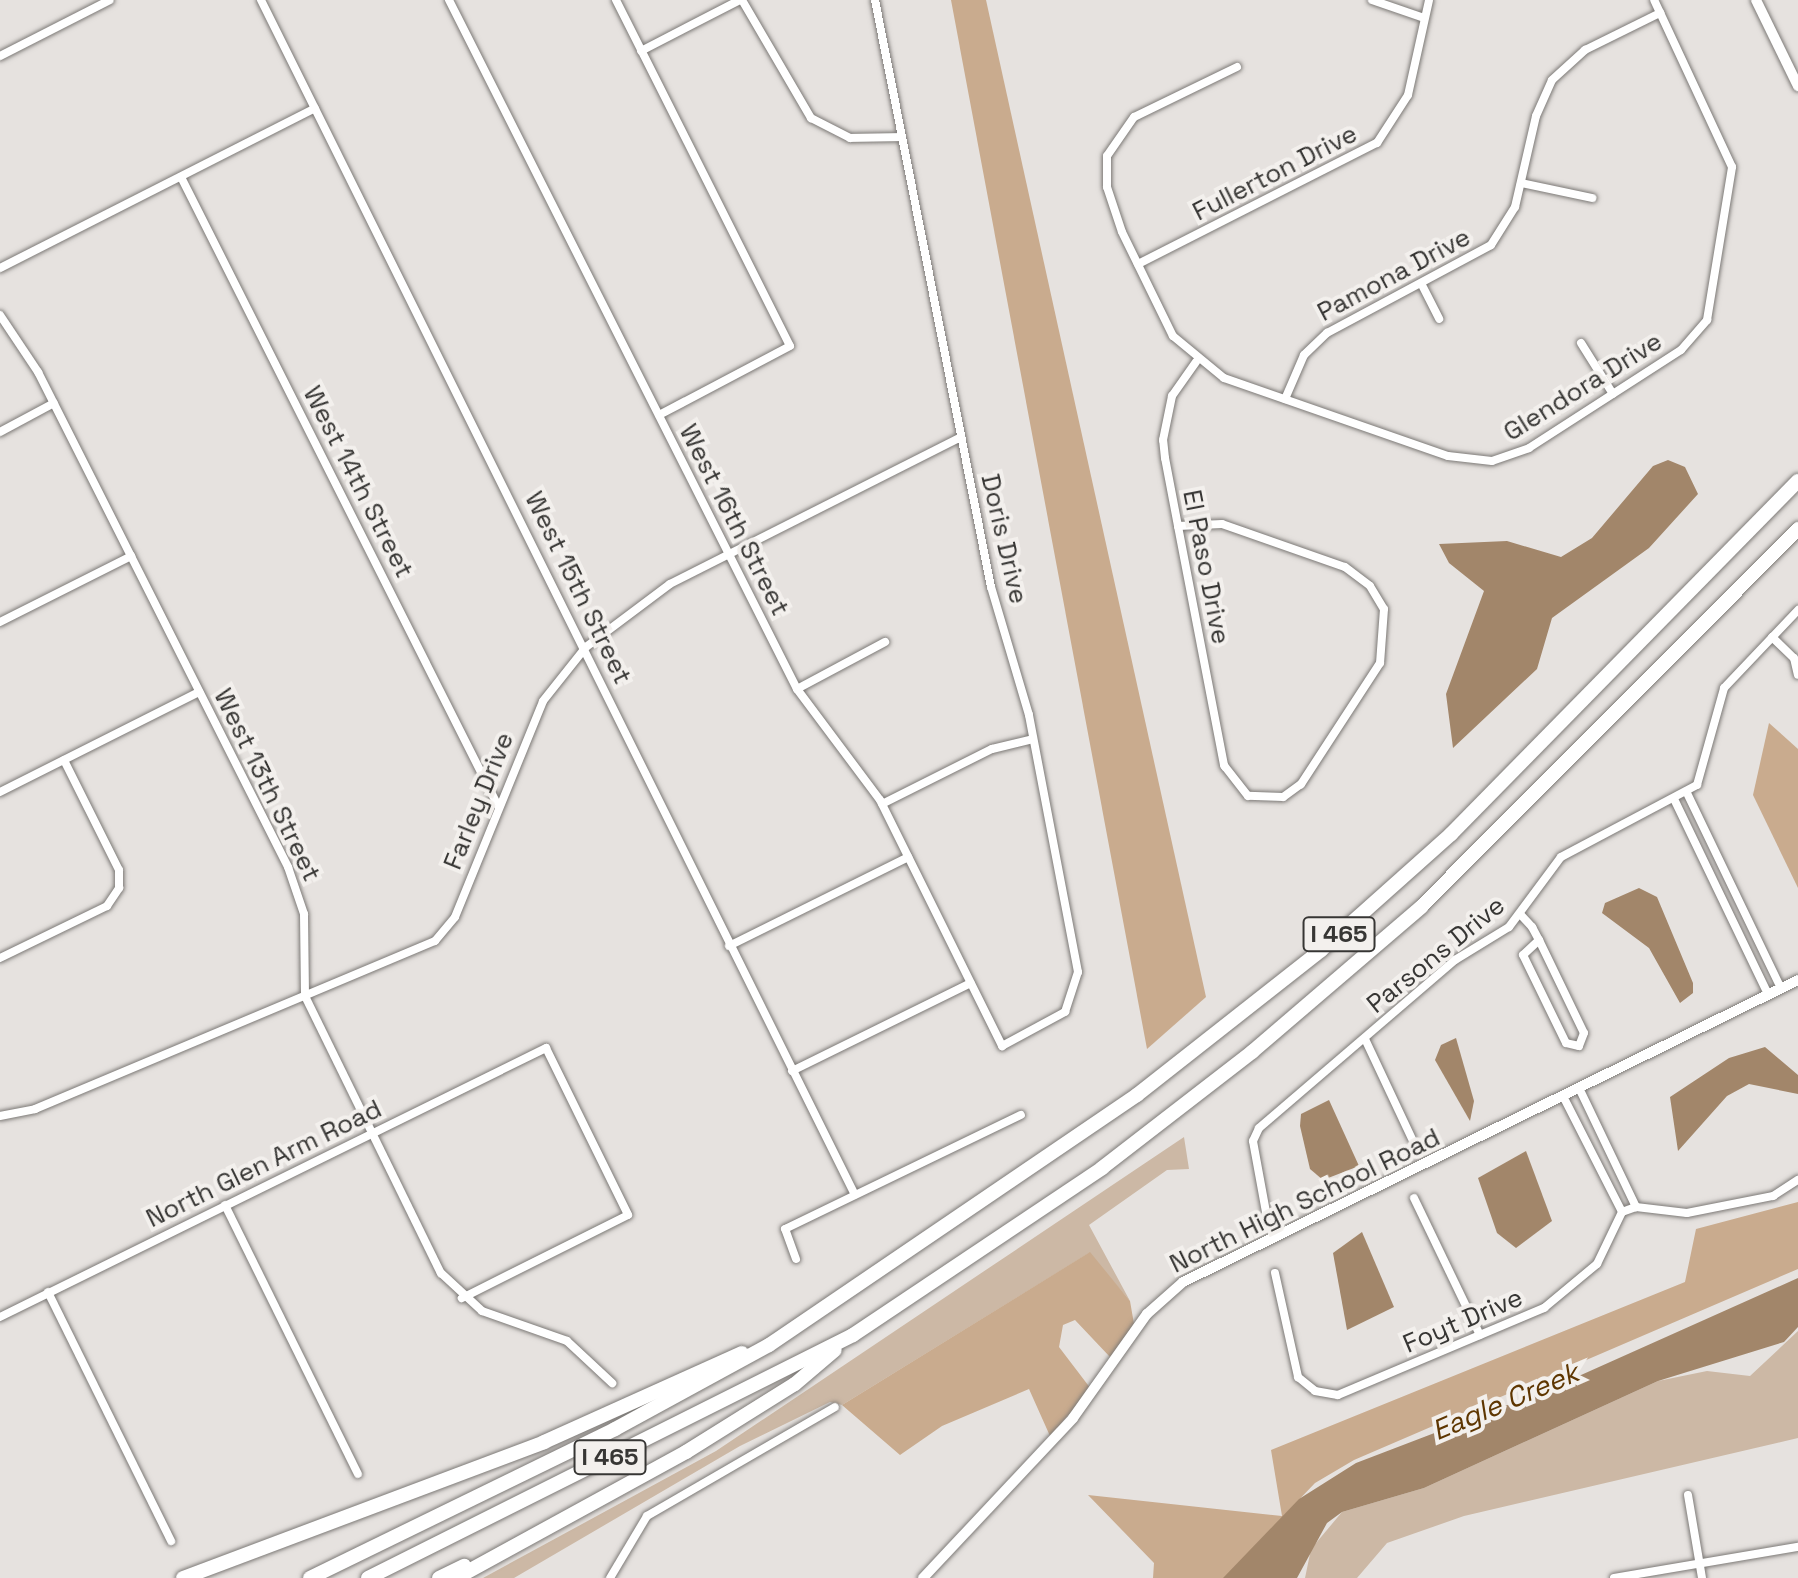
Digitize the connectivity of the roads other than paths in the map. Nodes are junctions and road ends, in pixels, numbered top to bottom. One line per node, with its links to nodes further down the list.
1 (110, 0): 14 (street)
2 (261, 0): 17 (street, West 15th Street)
3 (449, 0): 32 (street, West 16th Street)
4 (616, 0): 13 (street)
5 (741, 0): 13 (street); 18 (street)
6 (875, 0): 18 (street, Doris Drive)
7 (1372, 0): 12 (street)
8 (1429, 0): 12 (street, Fullerton Drive)
9 (1654, 0): 11 (street)
10 (1756, 0): 16 (street)
11 (1660, 13): 20 (street, Pamona Drive); 29 (street, Glendora Drive)
12 (1424, 18): 22 (street, Fullerton Drive)
13 (641, 51): 32 (street)
14 (0, 56)
15 (1237, 67): 22 (street, Glendora Drive)
16 (1798, 86)
17 (315, 108): 19 (street); 44 (street, West 15th Street)
18 (901, 137): 34 (street, Doris Drive)
19 (181, 177): 23 (street); 55 (street, West 14th Street)
20 (1521, 183): 21 (street); 24 (street, Pamona Drive)
21 (1592, 198)
22 (1138, 264): 28 (street, Glendora Drive)
23 (0, 268)
24 (1422, 285): 26 (street); 30 (street, Pamona Drive)
25 (0, 315): 31 (street, West 13th Street)
26 (1439, 319)
27 (1581, 343): 29 (street)
28 (1196, 362): 30 (street, Glendora Drive); 36 (street, El Paso Drive)
29 (1613, 394): 30 (street, Glendora Drive)
30 (1285, 399)
31 (54, 403): 33 (street); 39 (street, West 13th Street)
32 (659, 415): 38 (street, West 16th Street)
33 (0, 432)
34 (961, 437): 38 (street, Farley Drive); 49 (street, Doris Drive)
35 (1798, 481): 93 (highway, I 465)
36 (1178, 526): 36 (street, El Paso Drive)
37 (1798, 529): 91 (highway, I 465)
38 (728, 553): 44 (street, Farley Drive); 47 (street, West 16th Street)
39 (131, 556): 41 (street); 48 (street, West 13th Street)
40 (1798, 610): 42 (street, Parsons Drive)
41 (0, 622)
42 (1772, 637): 45 (street); 52 (street, Parsons Drive)
43 (885, 642): 47 (street)
44 (586, 647): 55 (street, Farley Drive); 63 (street, West 15th Street)
45 (1796, 658): 46 (street)
46 (1798, 675)
47 (797, 689): 54 (street, West 16th Street)
48 (199, 692): 50 (street); 69 (street, West 13th Street)
49 (1033, 739): 54 (street); 71 (street, Doris Drive)
50 (64, 760): 51 (street); 64 (street)
51 (0, 792)
52 (1687, 793): 53 (street, Parsons Drive); 56 (street)
53 (1675, 801): 58 (street); 59 (street, Parsons Drive)
54 (882, 804): 57 (street, West 16th Street)
55 (498, 806): 69 (street, Farley Drive)
56 (1717, 855): 58 (street); 60 (street)
57 (908, 857): 63 (street); 66 (street, West 16th Street)
58 (1704, 861): 61 (street)
59 (1520, 914): 62 (street); 70 (street, Parsons Drive)
60 (1748, 921): 61 (street); 67 (street)
61 (1736, 926): 68 (street)
62 (1539, 940): 62 (street)
63 (729, 946): 72 (street, West 15th Street)
64 (0, 958)
65 (1798, 980): 67 (street, North High School Road)
66 (971, 983): 71 (street, West 16th Street); 72 (street)
67 (1781, 988): 68 (street, North High School Road)
68 (1768, 994): 73 (street, North High School Road)
69 (305, 996): 76 (street, Farley Drive); 77 (street, West 13th Street)
70 (1365, 1039): 78 (street); 84 (street, Parsons Drive)
71 (1002, 1046)
72 (792, 1071): 80 (street, West 15th Street)
73 (1580, 1090): 74 (street, North High School Road); 83 (street)
74 (1564, 1098): 85 (street); 108 (street, North High School Road)
75 (1021, 1115): 80 (street)
76 (0, 1116)
77 (374, 1132): 82 (street, North Glen Arm Road); 89 (street, West 13th Street); 89 (street, North Glen Arm Road)
78 (1412, 1139)
79 (1798, 1180): 83 (street)
80 (855, 1195): 86 (street)
81 (1414, 1198): 92 (street)
82 (225, 1205): 88 (street, North Glen Arm Road); 96 (street)
83 (1636, 1207): 85 (street)
84 (1266, 1212)
85 (1622, 1212): 92 (street, Foyt Drive)
86 (796, 1259)
87 (1275, 1273): 92 (street, Foyt Drive)
88 (48, 1292): 90 (street, North Glen Arm Road); 98 (street)
89 (462, 1298): 94 (street)
90 (0, 1317)
91 (853, 1335): 100 (highway); 104 (highway, I 465)
92 (1480, 1335)
93 (769, 1345): 102 (highway); 103 (highway, I 465)
94 (612, 1383)
95 (835, 1407): 107 (street)
96 (358, 1474)
97 (1688, 1495): 101 (street)
98 (171, 1541)
99 (1798, 1547): 101 (street)
100 (495, 1554): 105 (highway); 106 (highway)
101 (1700, 1563): 109 (street); 110 (street)
102 (183, 1578)
103 (310, 1578)
104 (368, 1578)
105 (439, 1578)
106 (456, 1578)
107 (610, 1578)
108 (923, 1578)
109 (1614, 1578)
110 (1702, 1578)

